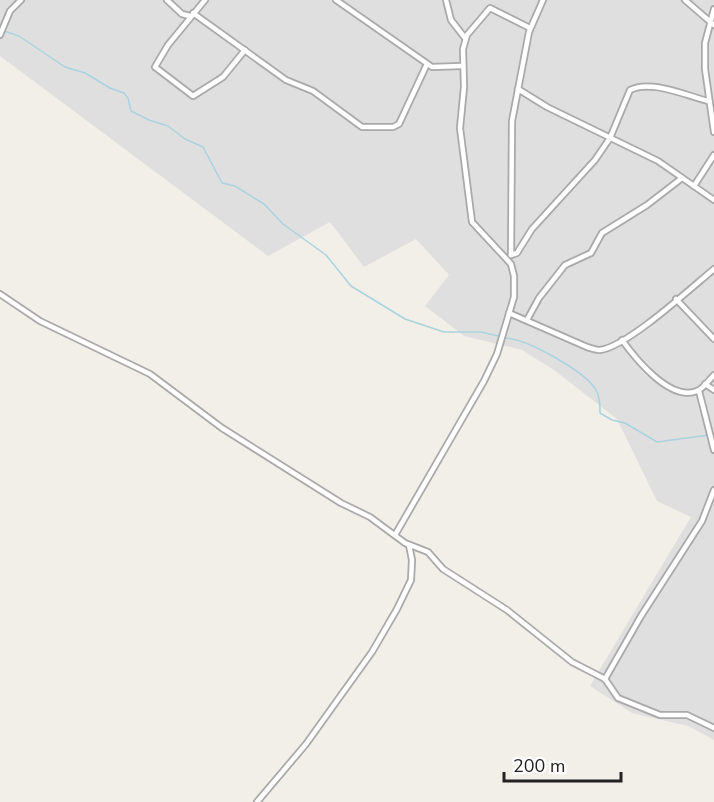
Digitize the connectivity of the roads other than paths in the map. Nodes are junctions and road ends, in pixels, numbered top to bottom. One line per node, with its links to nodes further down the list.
1 (21, 0): 12 (street)
2 (166, 0): 9 (street)
3 (204, 0): 9 (street)
4 (336, 0): 15 (street)
5 (446, 0): 13 (street)
6 (543, 0): 11 (street)
7 (685, 0): 10 (street)
8 (714, 9): 10 (street)
9 (191, 14): 14 (street); 14 (street)
10 (712, 24): 18 (street)
11 (530, 28): 13 (street); 17 (street)
12 (0, 35)
13 (465, 38): 16 (street)
14 (245, 50): 15 (street)
15 (427, 64): 16 (street)
16 (461, 66): 26 (street)
17 (518, 89): 20 (street); 25 (street)
18 (708, 101): 19 (street); 20 (street)
19 (714, 132)
20 (610, 138): 22 (street); 25 (street)
21 (714, 155): 23 (street)
22 (682, 177): 23 (street); 31 (street)
23 (694, 186): 24 (street)
24 (714, 200)
25 (511, 255): 26 (street)
26 (511, 264): 30 (street)
27 (714, 269): 29 (street)
28 (0, 294): 40 (street)
29 (676, 300): 32 (street); 33 (street)
30 (509, 313): 31 (street); 40 (street)
31 (526, 321): 33 (street)
32 (714, 339)
33 (622, 340): 37 (street)
34 (714, 375): 35 (street)
35 (705, 384): 36 (street); 37 (street)
36 (714, 390)
37 (699, 391): 38 (street)
38 (714, 450)
39 (714, 490): 42 (street)
40 (396, 536): 41 (street)
41 (409, 545): 42 (street); 44 (street)
42 (605, 679): 43 (street)
43 (714, 728)
44 (257, 802)

